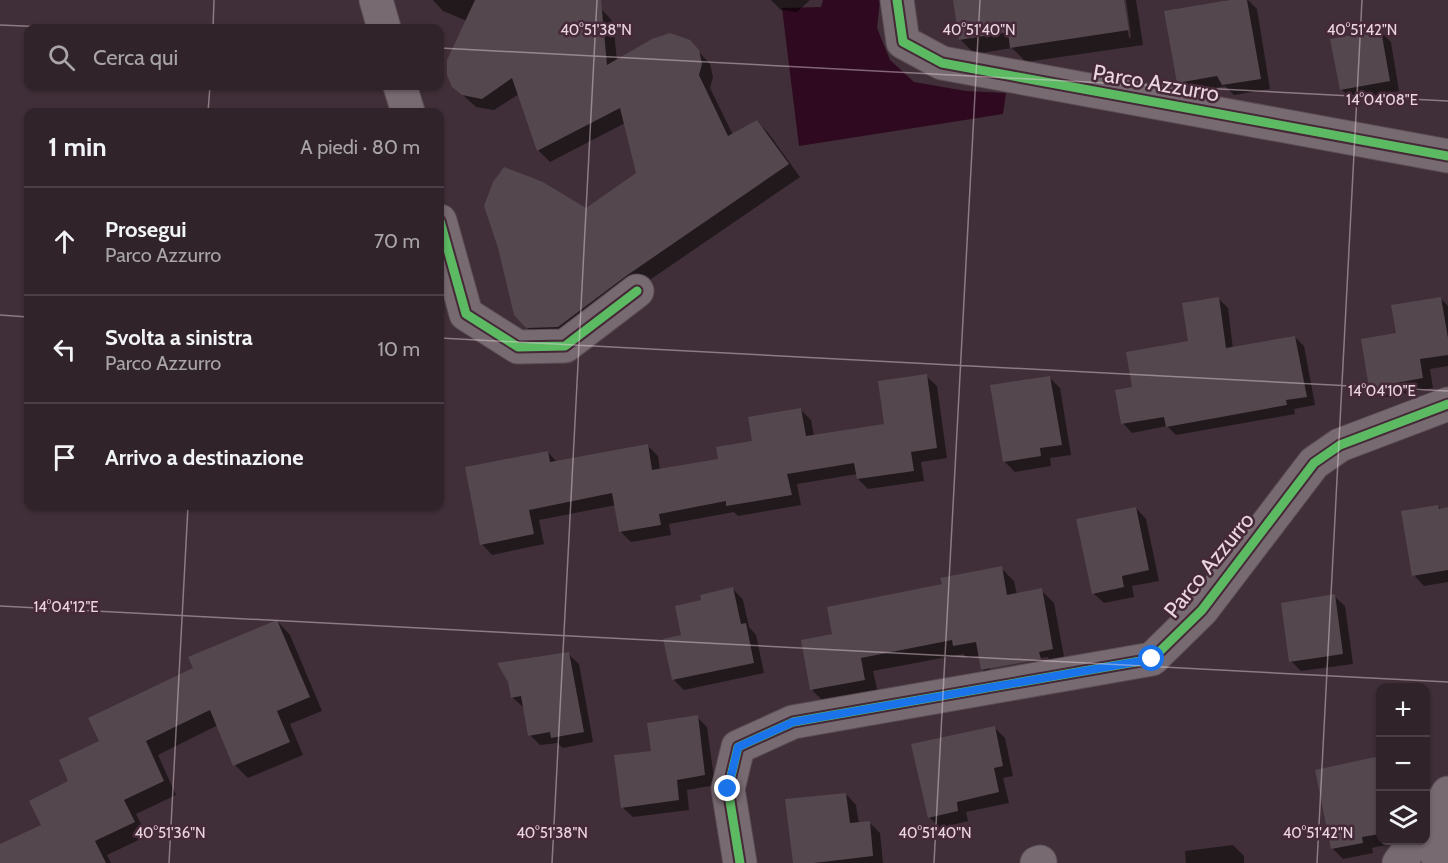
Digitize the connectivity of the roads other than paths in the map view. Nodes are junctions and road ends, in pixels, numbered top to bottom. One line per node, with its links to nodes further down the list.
1 (376, 0): 3 (street)
2 (897, 0): 6 (street, Parco Azzurro)
3 (383, 24)
4 (401, 90): 5 (street)
5 (407, 108)
6 (1448, 156)
7 (444, 235): 8 (street)
8 (637, 291)
9 (1448, 404): 12 (street, Parco Azzurro)
10 (1430, 821): 14 (street)
11 (1412, 845): 13 (street)
12 (740, 863)
13 (1399, 863)
14 (1439, 863)

